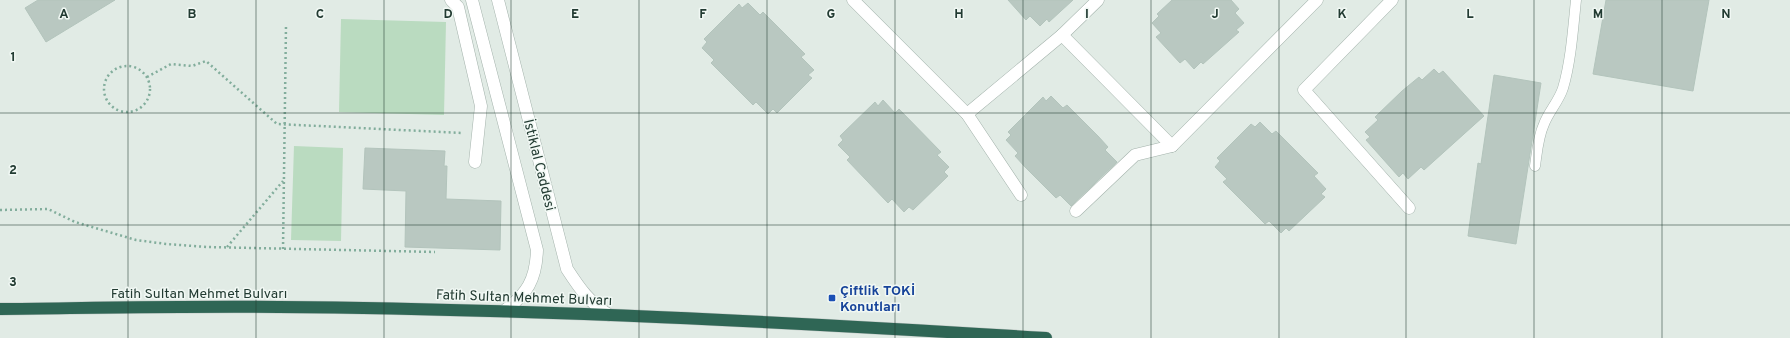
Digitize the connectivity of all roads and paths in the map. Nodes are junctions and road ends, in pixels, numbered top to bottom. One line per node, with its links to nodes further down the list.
1 (451, 0): 14 (street)
2 (472, 0): 27 (street, İstiklal Caddesi)
3 (498, 0): 28 (street, İstiklal Caddesi)
4 (853, 0): 12 (street)
5 (1098, 0): 10 (street)
6 (1392, 0): 20 (street)
7 (1576, 0): 17 (lane)
8 (1312, 2): 15 (street)
9 (286, 26): 13 (path)
10 (1062, 35): 12 (street); 15 (street)
11 (147, 77): 11 (path); 13 (path)
12 (967, 114): 19 (street)
13 (285, 125): 14 (path); 18 (path)
14 (478, 134): 16 (street)
15 (1172, 146): 22 (street)
16 (475, 162)
17 (1535, 166)
18 (284, 181): 23 (path); 24 (path)
19 (1021, 195)
20 (1409, 208)
21 (0, 210): 23 (path)
22 (1076, 211)
23 (226, 248): 24 (path)
24 (283, 249): 25 (path)
25 (435, 252)
26 (0, 309): 27 (highway, Fatih Sultan Mehmet Bulvarı)
27 (504, 312): 28 (highway, Fatih Sultan Mehmet Bulvarı)
28 (609, 314): 29 (highway, Fatih Sultan Mehmet Bulvarı)
29 (1046, 338)

